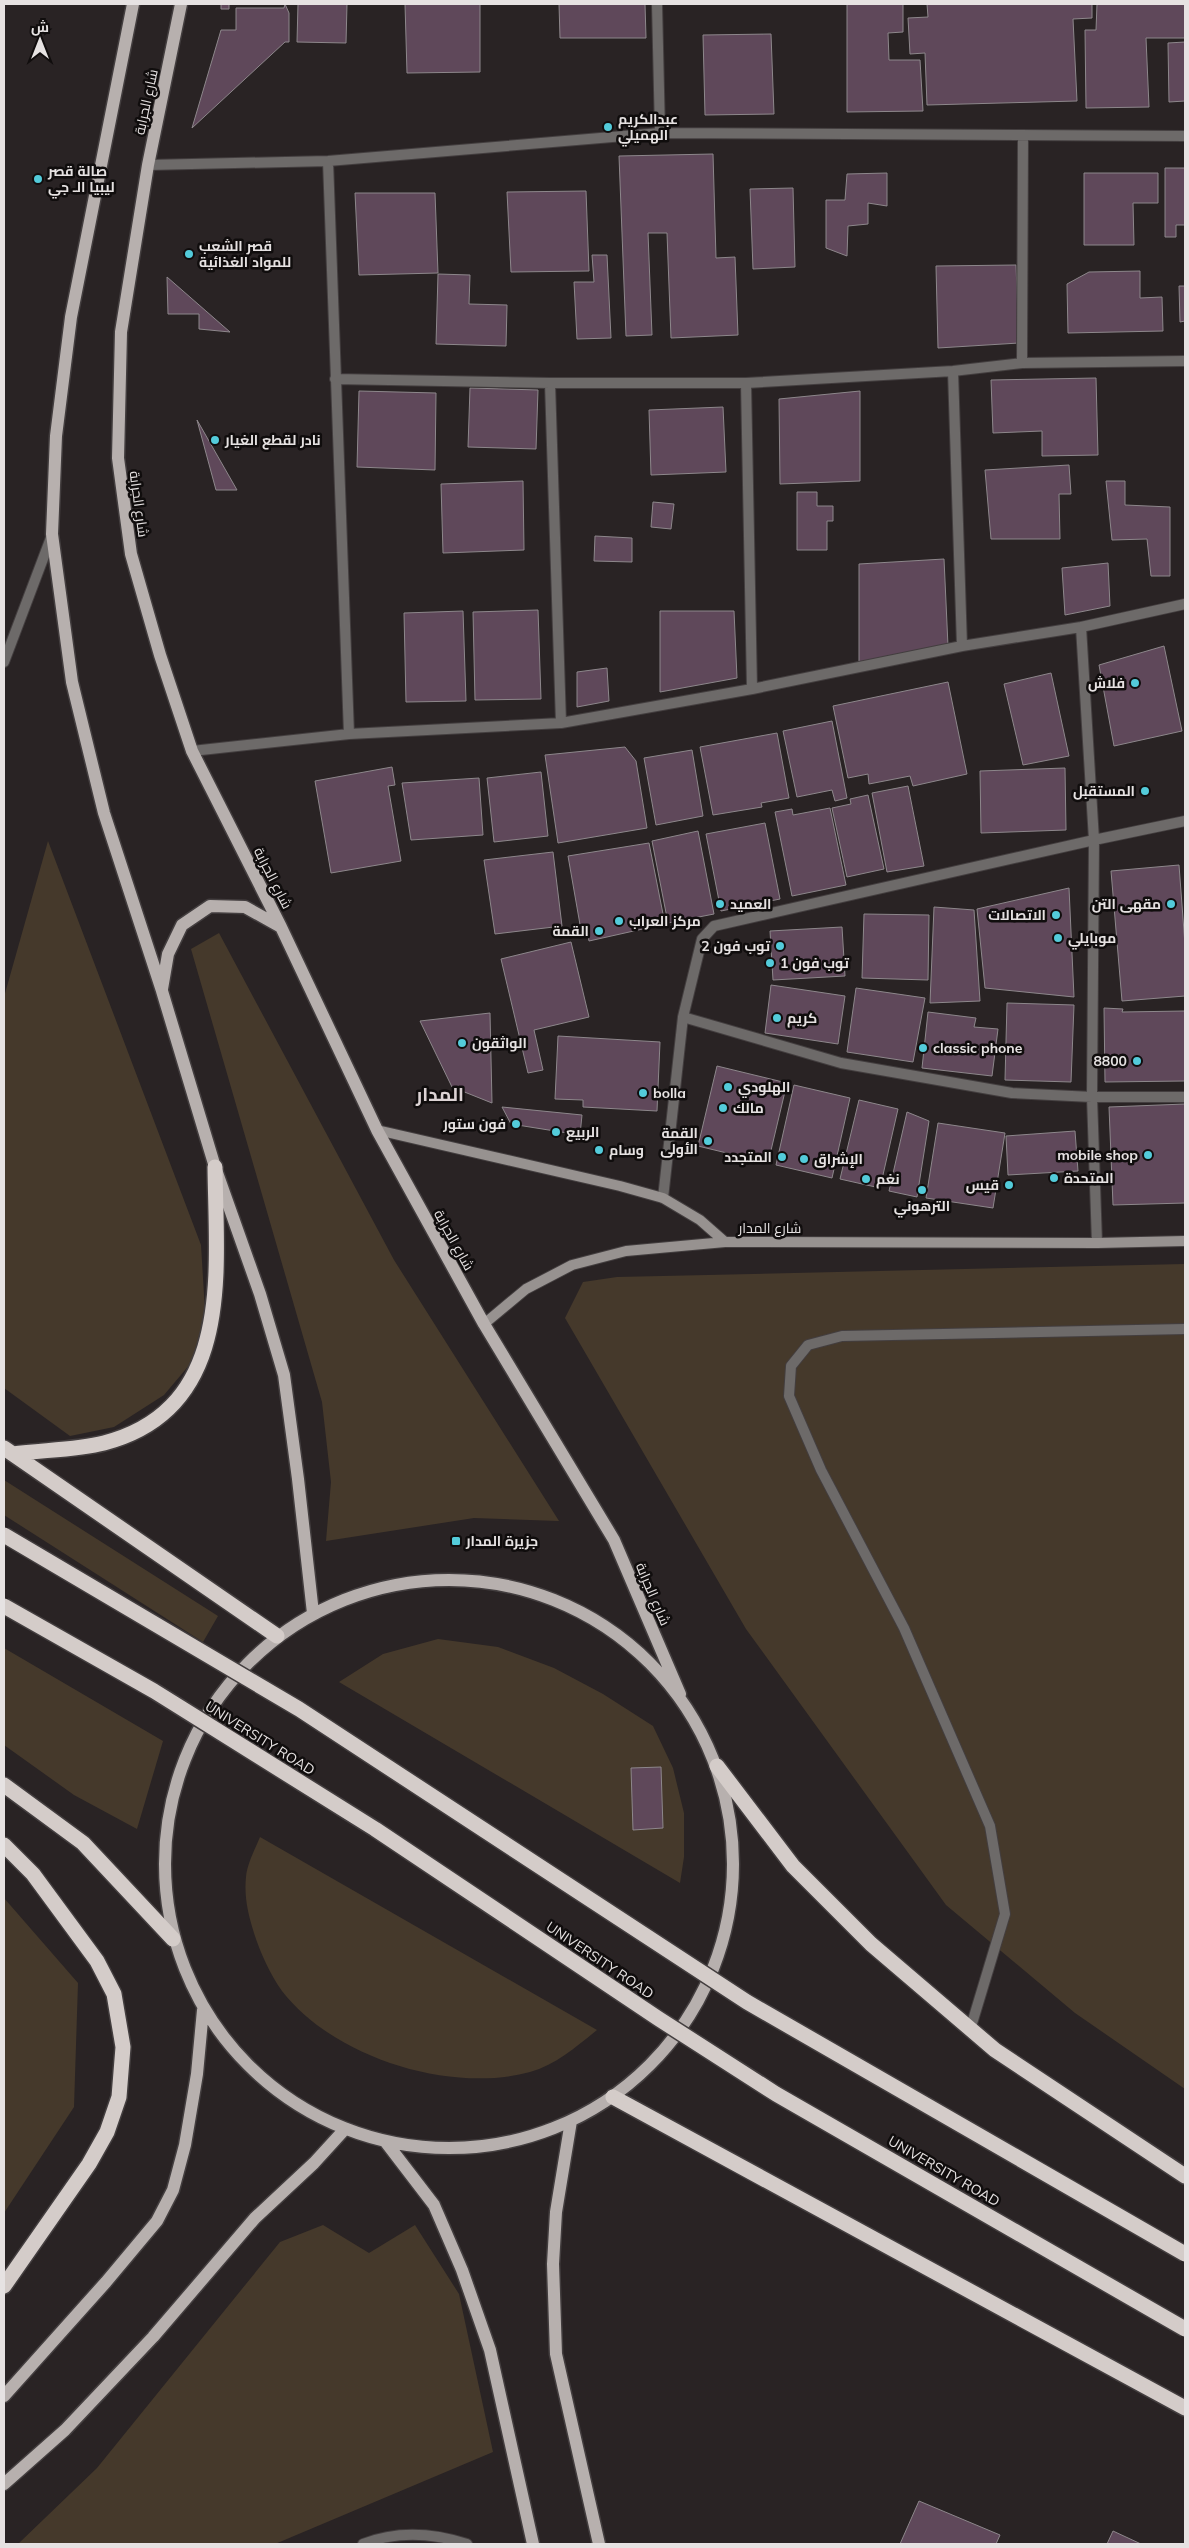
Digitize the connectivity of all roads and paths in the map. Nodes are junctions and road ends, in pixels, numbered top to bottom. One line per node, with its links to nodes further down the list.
1 (133, 4): 15 (main road)
2 (181, 4): 8 (main road, شارع الجرابة)
3 (657, 4): 4 (street)
4 (660, 133): 5 (street); 7 (street)
5 (1023, 135): 6 (street); 10 (street)
6 (1185, 136)
7 (328, 161): 8 (street); 12 (street)
8 (148, 165): 23 (main road, شارع الجرابة)
9 (1185, 361): 10 (street)
10 (1022, 363): 11 (street)
11 (954, 371): 14 (street); 18 (street)
12 (335, 379): 13 (street); 22 (street)
13 (550, 384): 14 (street); 21 (street)
14 (746, 384): 20 (street)
15 (52, 534): 19 (street); 27 (main road)
16 (1185, 604): 17 (street)
17 (1081, 627): 18 (street); 25 (street)
18 (962, 646): 20 (street)
19 (4, 662)
20 (752, 689): 21 (street)
21 (561, 723): 22 (street)
22 (349, 734): 23 (street)
23 (192, 751): 26 (main road, شارع الجرابة)
24 (1185, 821): 25 (street)
25 (1094, 840): 28 (street); 29 (street)
26 (281, 927): 27 (main road); 31 (main road, شارع الجرابة)
27 (162, 990): 32 (main road)
28 (683, 1017): 29 (street); 33 (street)
29 (1092, 1097): 30 (street); 36 (street)
30 (1185, 1097)
31 (377, 1130): 33 (street, شارع المدار); 37 (main road, شارع الجرابة)
32 (215, 1167): 39 (highway); 42 (main road)
33 (663, 1198): 35 (street, شارع المدار)
34 (1185, 1241): 36 (street, شارع المدار)
35 (725, 1242): 36 (street, شارع المدار); 37 (street)
36 (1097, 1243)
37 (484, 1324): 44 (main road, شارع الجرابة)
38 (1185, 1329): 50 (street)
39 (9, 1451): 43 (highway)
40 (4, 1535): 56 (highway, bridge)
41 (4, 1606): 58 (highway, UNIVERSITY ROAD, bridge)
42 (313, 1613): 43 (main road); 44 (main road)
43 (277, 1636): 48 (main road)
44 (680, 1694): 45 (main road)
45 (717, 1766): 50 (highway); 51 (main road)
46 (4, 1785): 48 (highway)
47 (4, 1845): 57 (highway)
48 (173, 1938): 49 (main road)
49 (203, 2010): 53 (main road); 59 (main road)
50 (970, 2030): 55 (highway)
51 (613, 2097): 52 (main road); 60 (highway)
52 (571, 2121): 54 (main road); 65 (main road)
53 (345, 2129): 54 (main road); 61 (main road)
54 (385, 2141): 64 (main road)
55 (1185, 2176)
56 (1185, 2254)
57 (4, 2286)
58 (1185, 2329)
59 (4, 2396)
60 (1185, 2408)
61 (4, 2484)
62 (363, 2544): 63 (street)
63 (466, 2544)
64 (532, 2544)
65 (599, 2544)

